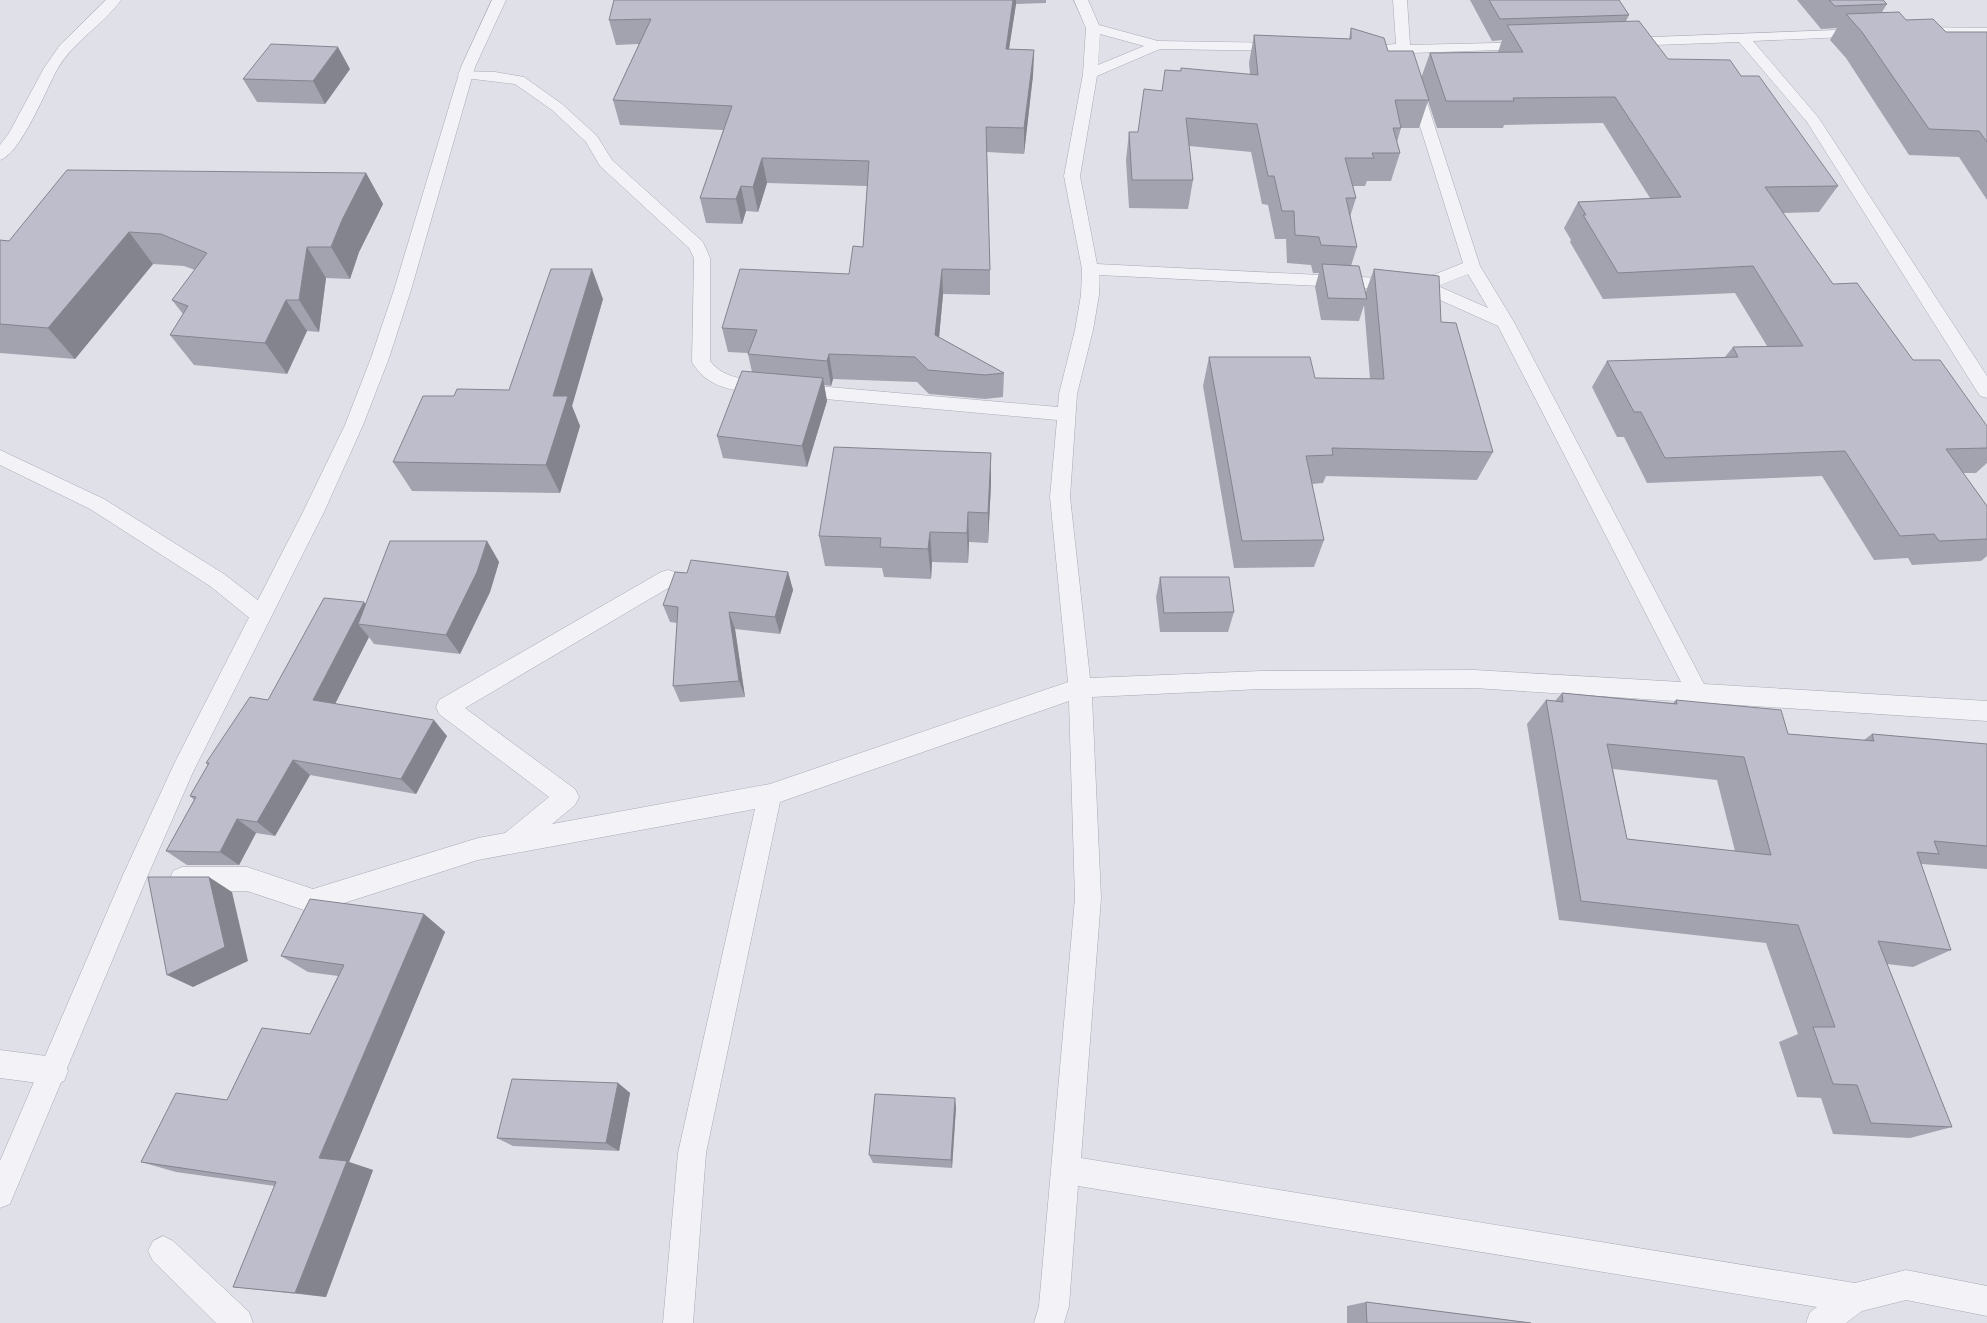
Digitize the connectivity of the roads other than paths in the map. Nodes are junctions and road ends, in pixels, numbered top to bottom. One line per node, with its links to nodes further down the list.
1 (114, 0): 18 (street)
2 (500, 0): 16 (street)
3 (1081, 0): 5 (street)
4 (1400, 0): 15 (street)
5 (1093, 28): 12 (street); 17 (street)
6 (1903, 31): 8 (street)
7 (1880, 32): 9 (street)
8 (1987, 32)
9 (1743, 38): 10 (street); 23 (street)
10 (1609, 42)
11 (1546, 44): 15 (street)
12 (1158, 45): 13 (street); 17 (street)
13 (1294, 47)
14 (1372, 48): 15 (street)
15 (1403, 48): 19 (street)
16 (465, 74): 24 (street); 27 (street)
17 (1090, 74): 20 (street)
18 (0, 155)
19 (1472, 266): 21 (street); 22 (street)
20 (1090, 269): 21 (street); 24 (street)
21 (1423, 286): 22 (street)
22 (1505, 322): 29 (street)
23 (1987, 390)
24 (1066, 414): 28 (street)
25 (0, 457): 27 (street)
26 (668, 578): 32 (street)
27 (260, 614): 33 (street)
28 (1080, 688): 29 (street); 31 (street); 36 (street)
29 (1698, 694): 30 (street)
30 (1987, 711)
31 (770, 795): 32 (street); 42 (street)
32 (510, 843): 33 (street)
33 (135, 878): 35 (street)
34 (0, 1064): 35 (street)
35 (54, 1071): 37 (street)
36 (1065, 1170): 39 (street); 43 (street)
37 (0, 1194)
38 (163, 1251): 41 (street)
39 (1855, 1298): 40 (street); 44 (street)
40 (1987, 1301)
41 (238, 1323)
42 (678, 1323)
43 (1049, 1323)
44 (1821, 1323)

